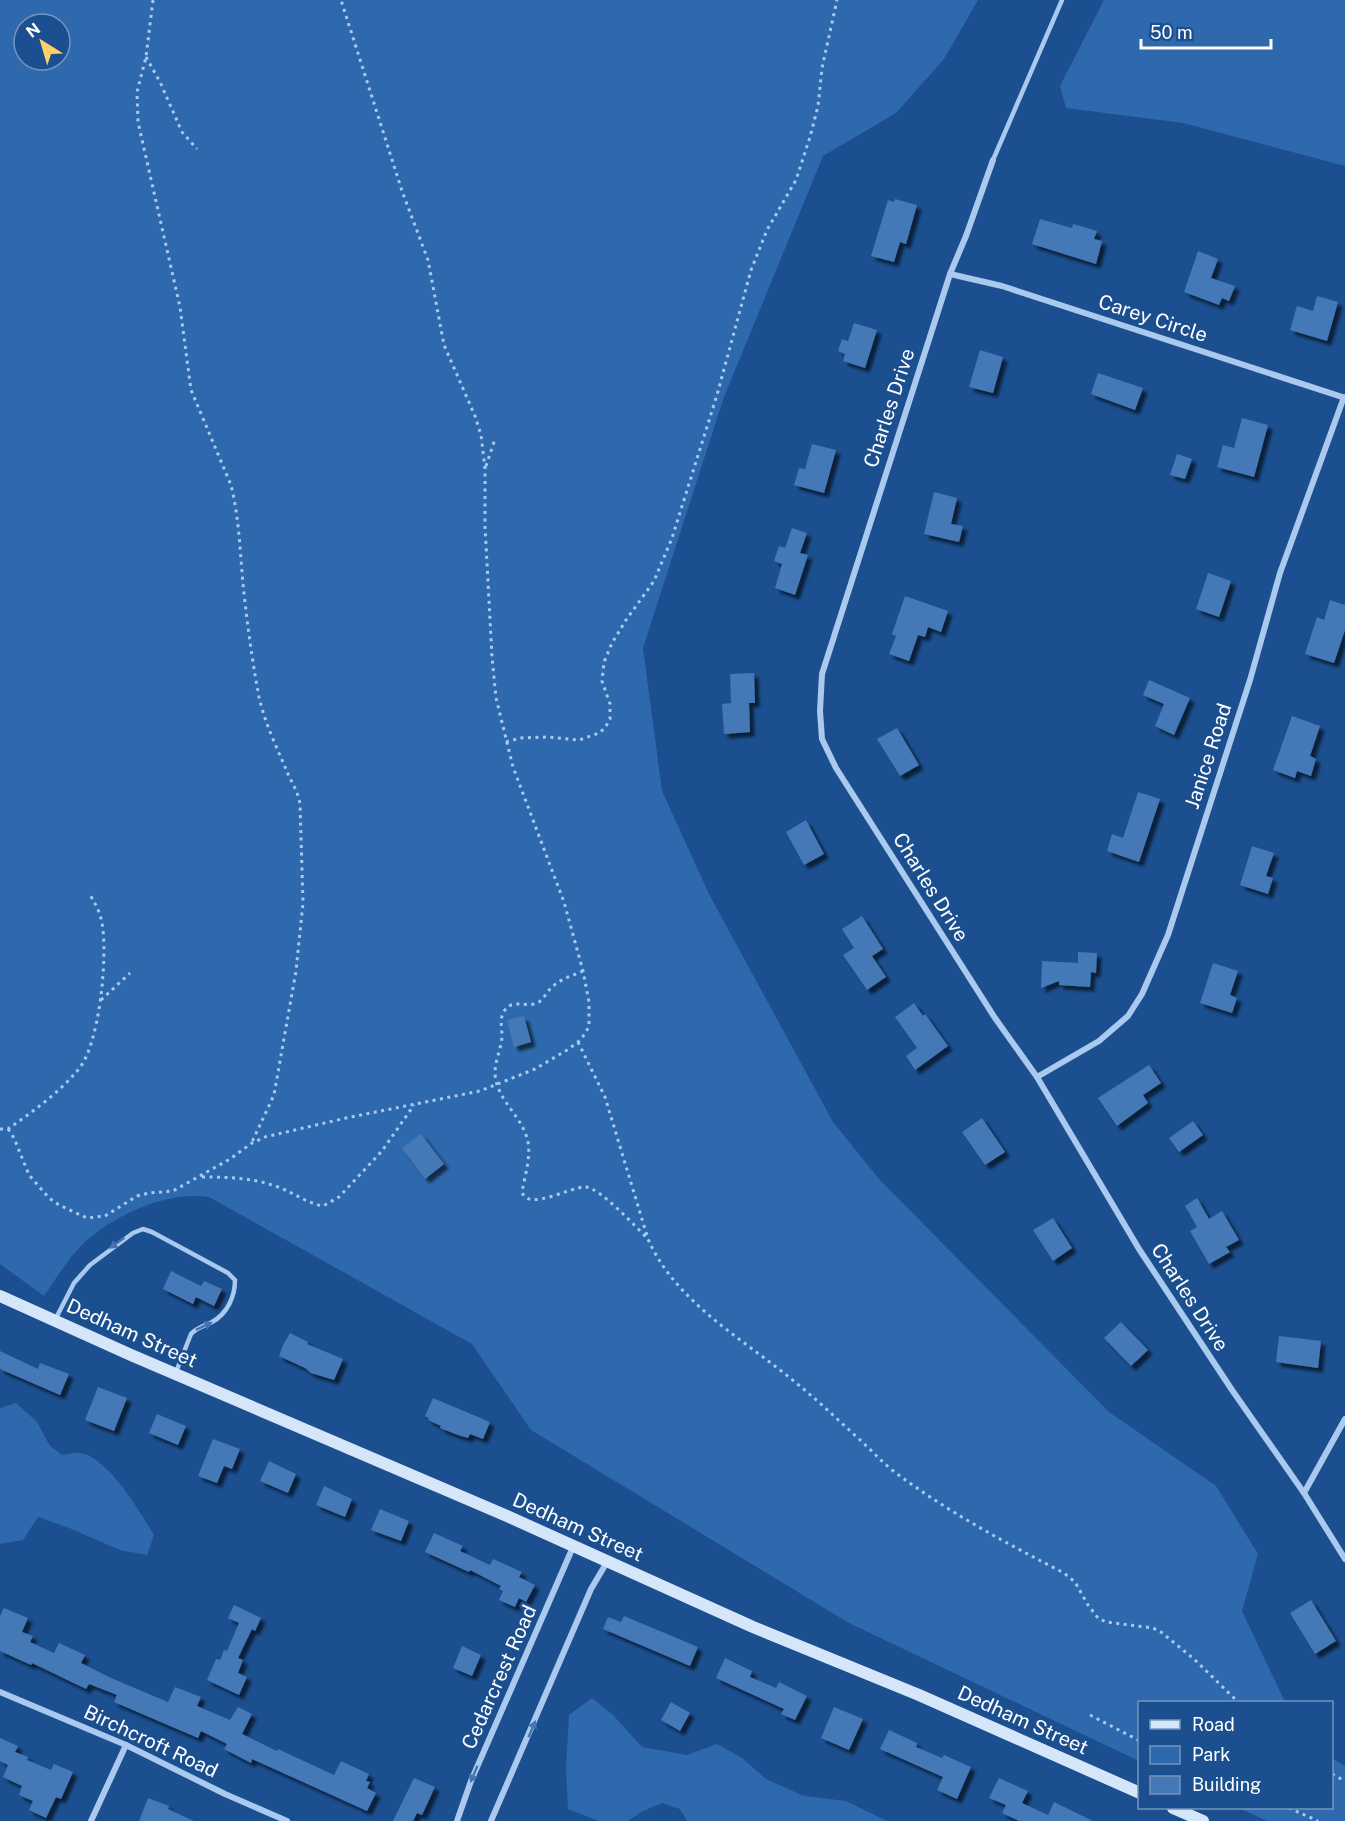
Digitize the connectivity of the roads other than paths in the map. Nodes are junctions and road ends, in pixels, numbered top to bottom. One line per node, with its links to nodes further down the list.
1 (1062, 0): 2 (lane)
2 (993, 160): 3 (street, Charles Drive)
3 (950, 274): 4 (street, Carey Circle); 5 (street, Charles Drive)
4 (1344, 397): 5 (street, Janice Road)
5 (1037, 1077): 10 (street, Charles Drive)
6 (0, 1296): 7 (main road, Dedham Street)
7 (54, 1321): 8 (main road, Dedham Street); 8 (lane, one-way to 7)
8 (176, 1375): 11 (main road, Dedham Street)
9 (1345, 1419): 10 (street)
10 (1304, 1493): 12 (street, Charles Drive)
11 (573, 1547): 13 (main road, Dedham Street); 20 (street, Cedarcrest Road, one-way to 20)
12 (1345, 1559)
13 (607, 1562): 16 (main road, Dedham Street); 21 (street, one-way to 13)
14 (0, 1692): 15 (street, Birchcroft Road)
15 (126, 1745): 18 (street); 19 (street, Birchcroft Road)
16 (1138, 1791)
17 (1175, 1809): 22 (main road)
18 (91, 1821)
19 (287, 1821)
20 (457, 1821)
21 (491, 1821)
22 (1203, 1821)

